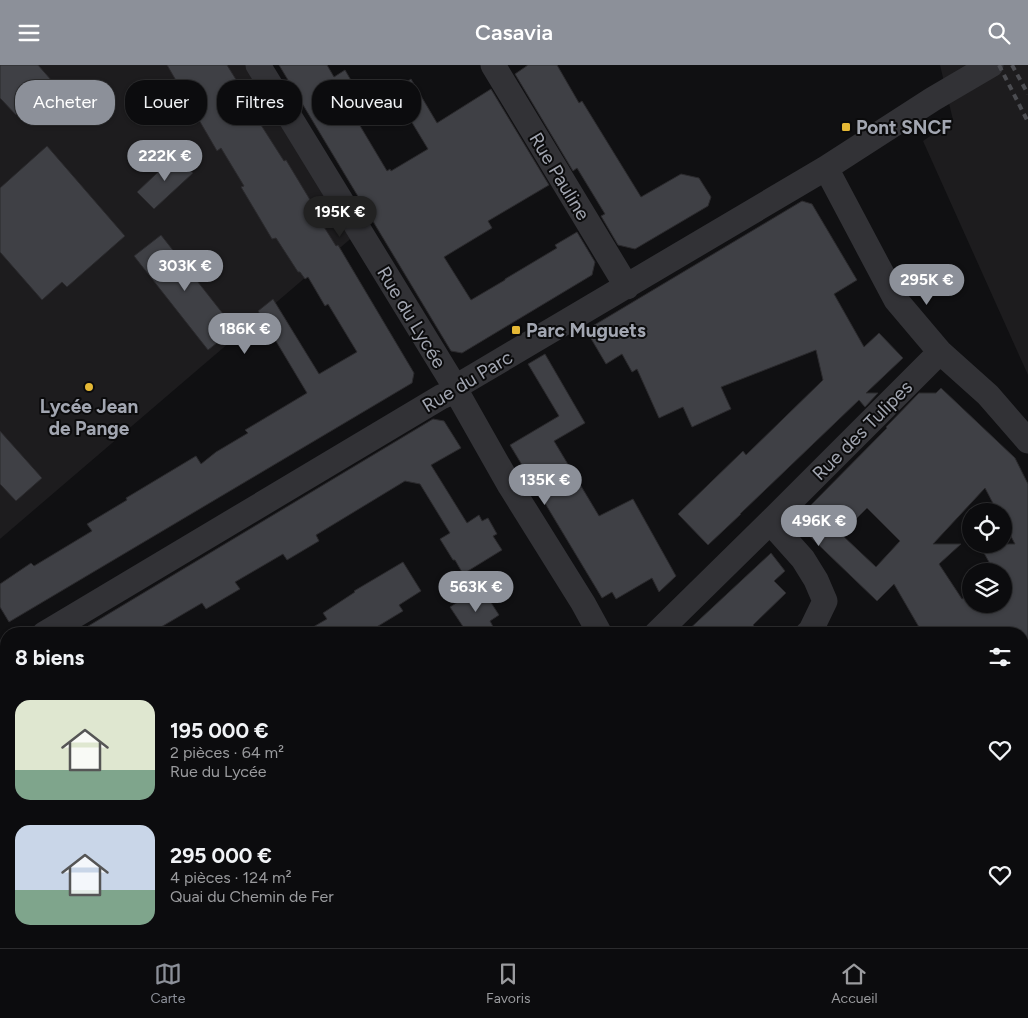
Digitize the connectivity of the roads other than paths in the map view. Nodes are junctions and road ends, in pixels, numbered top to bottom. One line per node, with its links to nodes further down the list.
1 (258, 65): 7 (street, Rue du Lycée)
2 (493, 65): 5 (street, Rue Pauline)
3 (992, 65): 4 (street, Rue du Parc)
4 (826, 169): 5 (street, Rue du Parc); 6 (street)
5 (627, 287): 7 (street, Rue du Parc)
6 (940, 351): 8 (street); 9 (street, Rue des Tulipes)
7 (457, 390): 10 (street, Rue du Parc); 11 (street, Rue du Lycée)
8 (1028, 441)
9 (770, 522): 12 (street, Rue des Tulipes); 13 (street)
10 (56, 627)
11 (596, 627)
12 (663, 627)
13 (812, 627)

